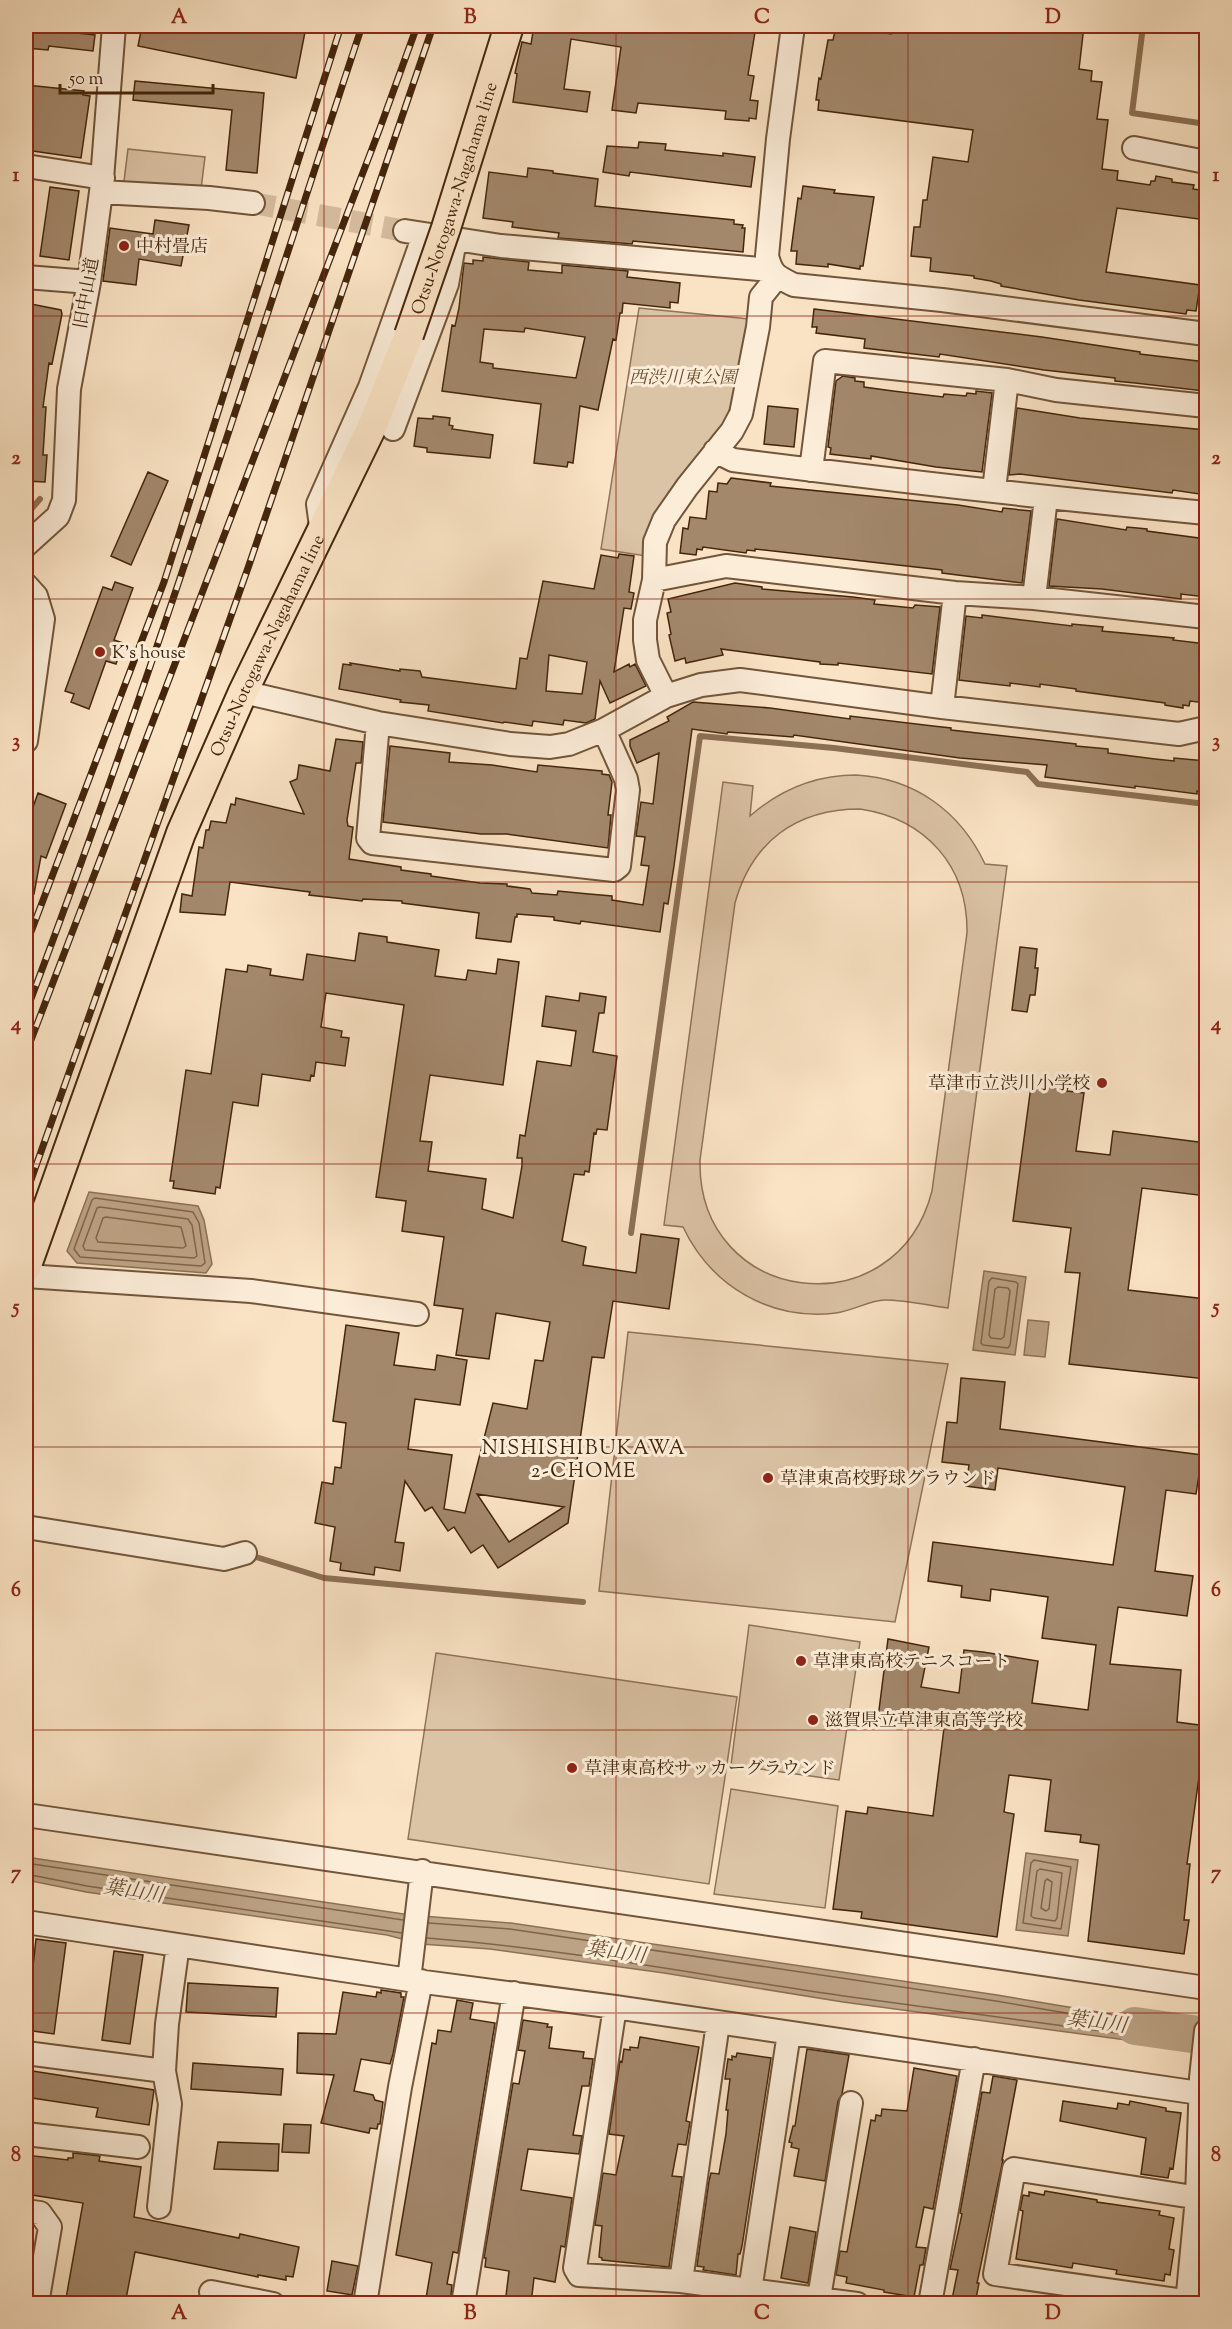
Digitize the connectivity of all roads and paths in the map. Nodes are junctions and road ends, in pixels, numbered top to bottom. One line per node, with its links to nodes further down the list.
1 (114, 26): 7 (street, 旧中山道)
2 (508, 26): 22 (main road, Otsu-Notogawa-Nagahama line, bridge)
3 (793, 26): 10 (street)
4 (1134, 148): 5 (street)
5 (1206, 162)
6 (26, 166): 7 (street)
7 (102, 185): 8 (street); 12 (street, 旧中山道)
8 (253, 203)
9 (455, 240): 10 (street); 16 (street); 22 (street)
10 (774, 274): 13 (street); 17 (street)
11 (26, 277): 12 (street)
12 (88, 282): 23 (street, 旧中山道)
13 (1206, 334)
14 (1007, 380): 15 (street); 18 (street); 19 (street)
15 (1206, 406)
16 (393, 429)
17 (715, 451): 18 (street); 24 (street)
18 (811, 470): 19 (street)
19 (994, 490): 20 (street)
20 (1046, 498): 21 (street); 27 (street)
21 (1206, 513)
22 (322, 534): 29 (main road, Otsu-Notogawa-Nagahama line)
23 (26, 545)
24 (654, 580): 26 (street); 30 (street)
25 (26, 585): 35 (street)
26 (954, 592): 27 (street); 31 (street)
27 (1034, 598): 28 (street)
28 (1206, 617)
29 (243, 692): 32 (street); 36 (main road, Otsu-Notogawa-Nagahama line)
30 (666, 696): 31 (street); 34 (street)
31 (942, 706): 33 (street)
32 (378, 723): 34 (street); 34 (street)
33 (1206, 728)
34 (603, 730)
35 (26, 741)
36 (26, 1268)
37 (26, 1276): 38 (street)
38 (417, 1314)
39 (26, 1527): 40 (street)
40 (245, 1553)
41 (26, 1815): 42 (street)
42 (422, 1872): 45 (street); 46 (street)
43 (26, 1922): 45 (street)
44 (176, 1959): 54 (street)
45 (415, 1980): 47 (street); 69 (street)
46 (1206, 1988)
47 (514, 1993): 48 (street); 70 (street)
48 (615, 2007): 49 (street); 62 (street)
49 (718, 2023): 51 (street); 62 (street)
50 (1206, 2031): 55 (street)
51 (789, 2033): 53 (street); 64 (street)
52 (26, 2053): 54 (street)
53 (974, 2059): 55 (street); 72 (street)
54 (164, 2071): 60 (street)
55 (1202, 2088): 59 (street)
56 (851, 2103): 65 (street)
57 (26, 2134): 58 (street)
58 (138, 2147)
59 (1202, 2198): 66 (street); 66 (street)
60 (159, 2207)
61 (26, 2211): 67 (street)
62 (681, 2281): 64 (street)
63 (211, 2292): 68 (street)
64 (749, 2297): 65 (street)
65 (819, 2298): 71 (street)
66 (1193, 2303)
67 (37, 2304)
68 (273, 2304)
69 (365, 2304)
70 (463, 2304)
71 (857, 2304)
72 (930, 2304)

